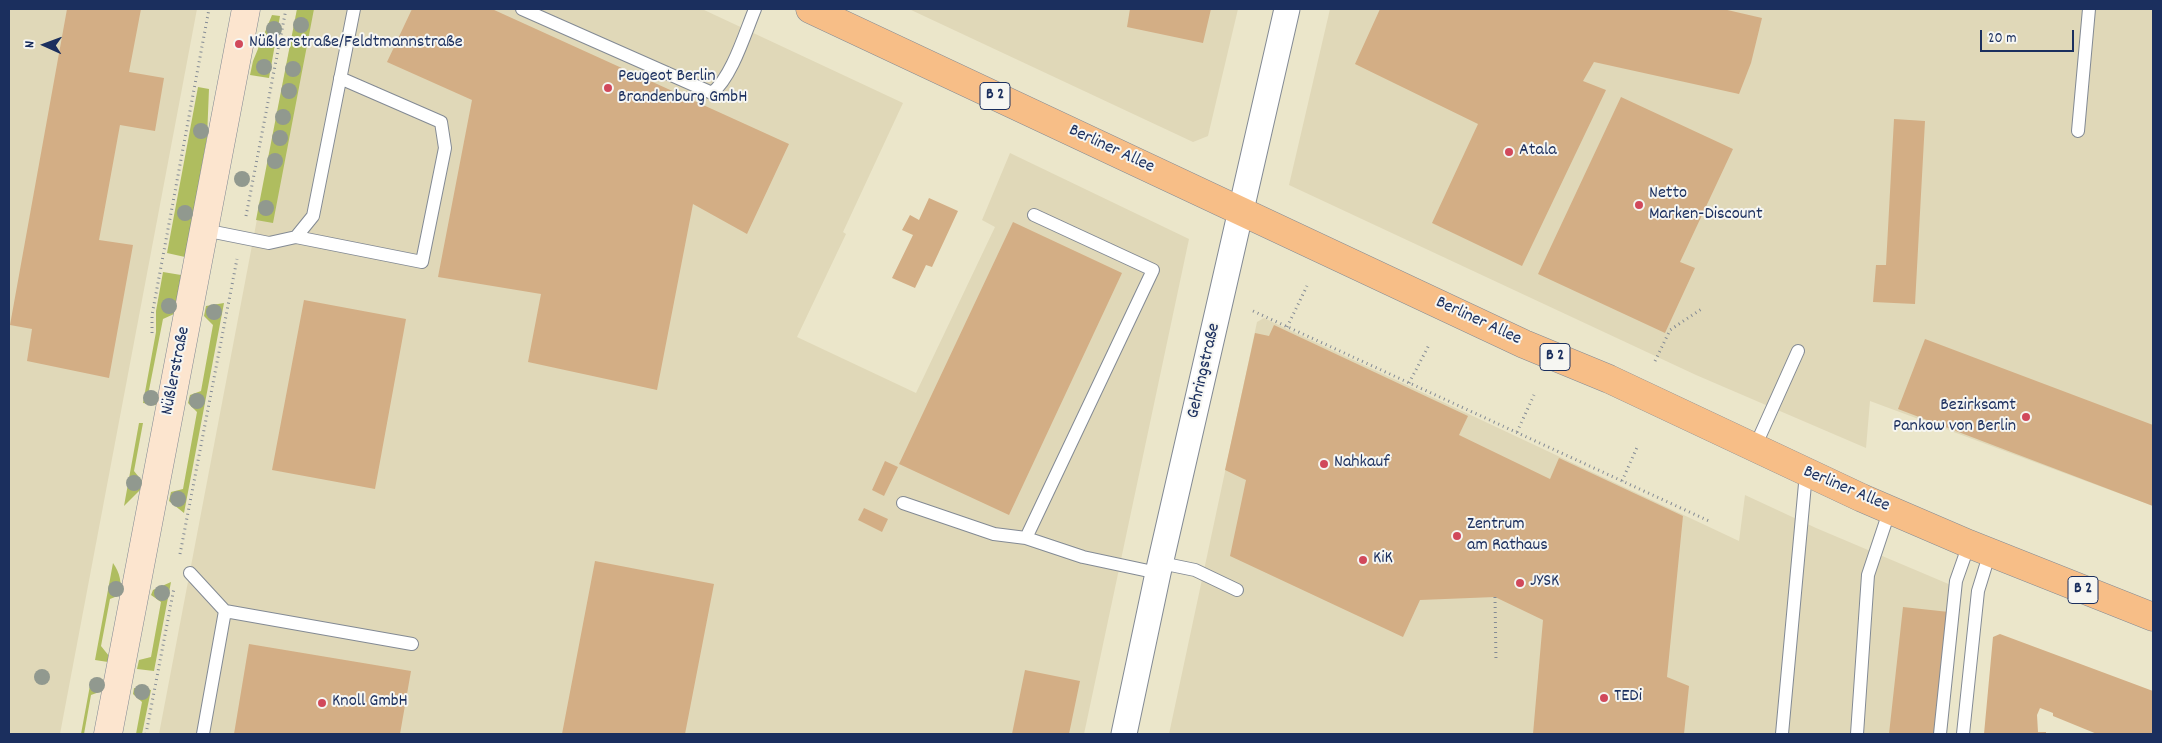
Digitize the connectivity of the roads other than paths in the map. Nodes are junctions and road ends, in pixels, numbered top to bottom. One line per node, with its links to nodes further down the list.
1 (246, 9): 12 (street, Nüßlerstraße)
2 (354, 9): 8 (lane)
3 (522, 9): 4 (lane)
4 (755, 9)
5 (812, 9): 10 (main road, Berliner Allee / B 2)
6 (1287, 9): 10 (street, Gehringstraße)
7 (2089, 9): 9 (lane)
8 (340, 78): 13 (lane); 13 (lane)
9 (2078, 131)
10 (1242, 211): 15 (main road, Berliner Allee / B 2); 21 (street, Gehringstraße)
11 (1034, 215): 19 (lane)
12 (204, 230): 13 (lane); 27 (street, Nüßlerstraße)
13 (296, 237)
14 (1798, 351): 15 (lane)
15 (1754, 449): 16 (main road, Berliner Allee / B 2)
16 (1806, 473): 18 (main road, Berliner Allee / B 2); 30 (lane)
17 (903, 503): 19 (lane)
18 (1890, 508): 20 (main road, Berliner Allee / B 2); 31 (lane)
19 (1026, 538): 21 (lane)
20 (1979, 548): 25 (main road, Berliner Allee / B 2); 32 (lane); 33 (lane)
21 (1160, 568): 23 (lane); 29 (street, Gehringstraße)
22 (190, 573): 24 (lane)
23 (1237, 590)
24 (225, 611): 26 (lane); 28 (lane)
25 (2153, 617)
26 (412, 644)
27 (108, 734)
28 (203, 734)
29 (1124, 734)
30 (1782, 734)
31 (1857, 734)
32 (1940, 734)
33 (1963, 734)

